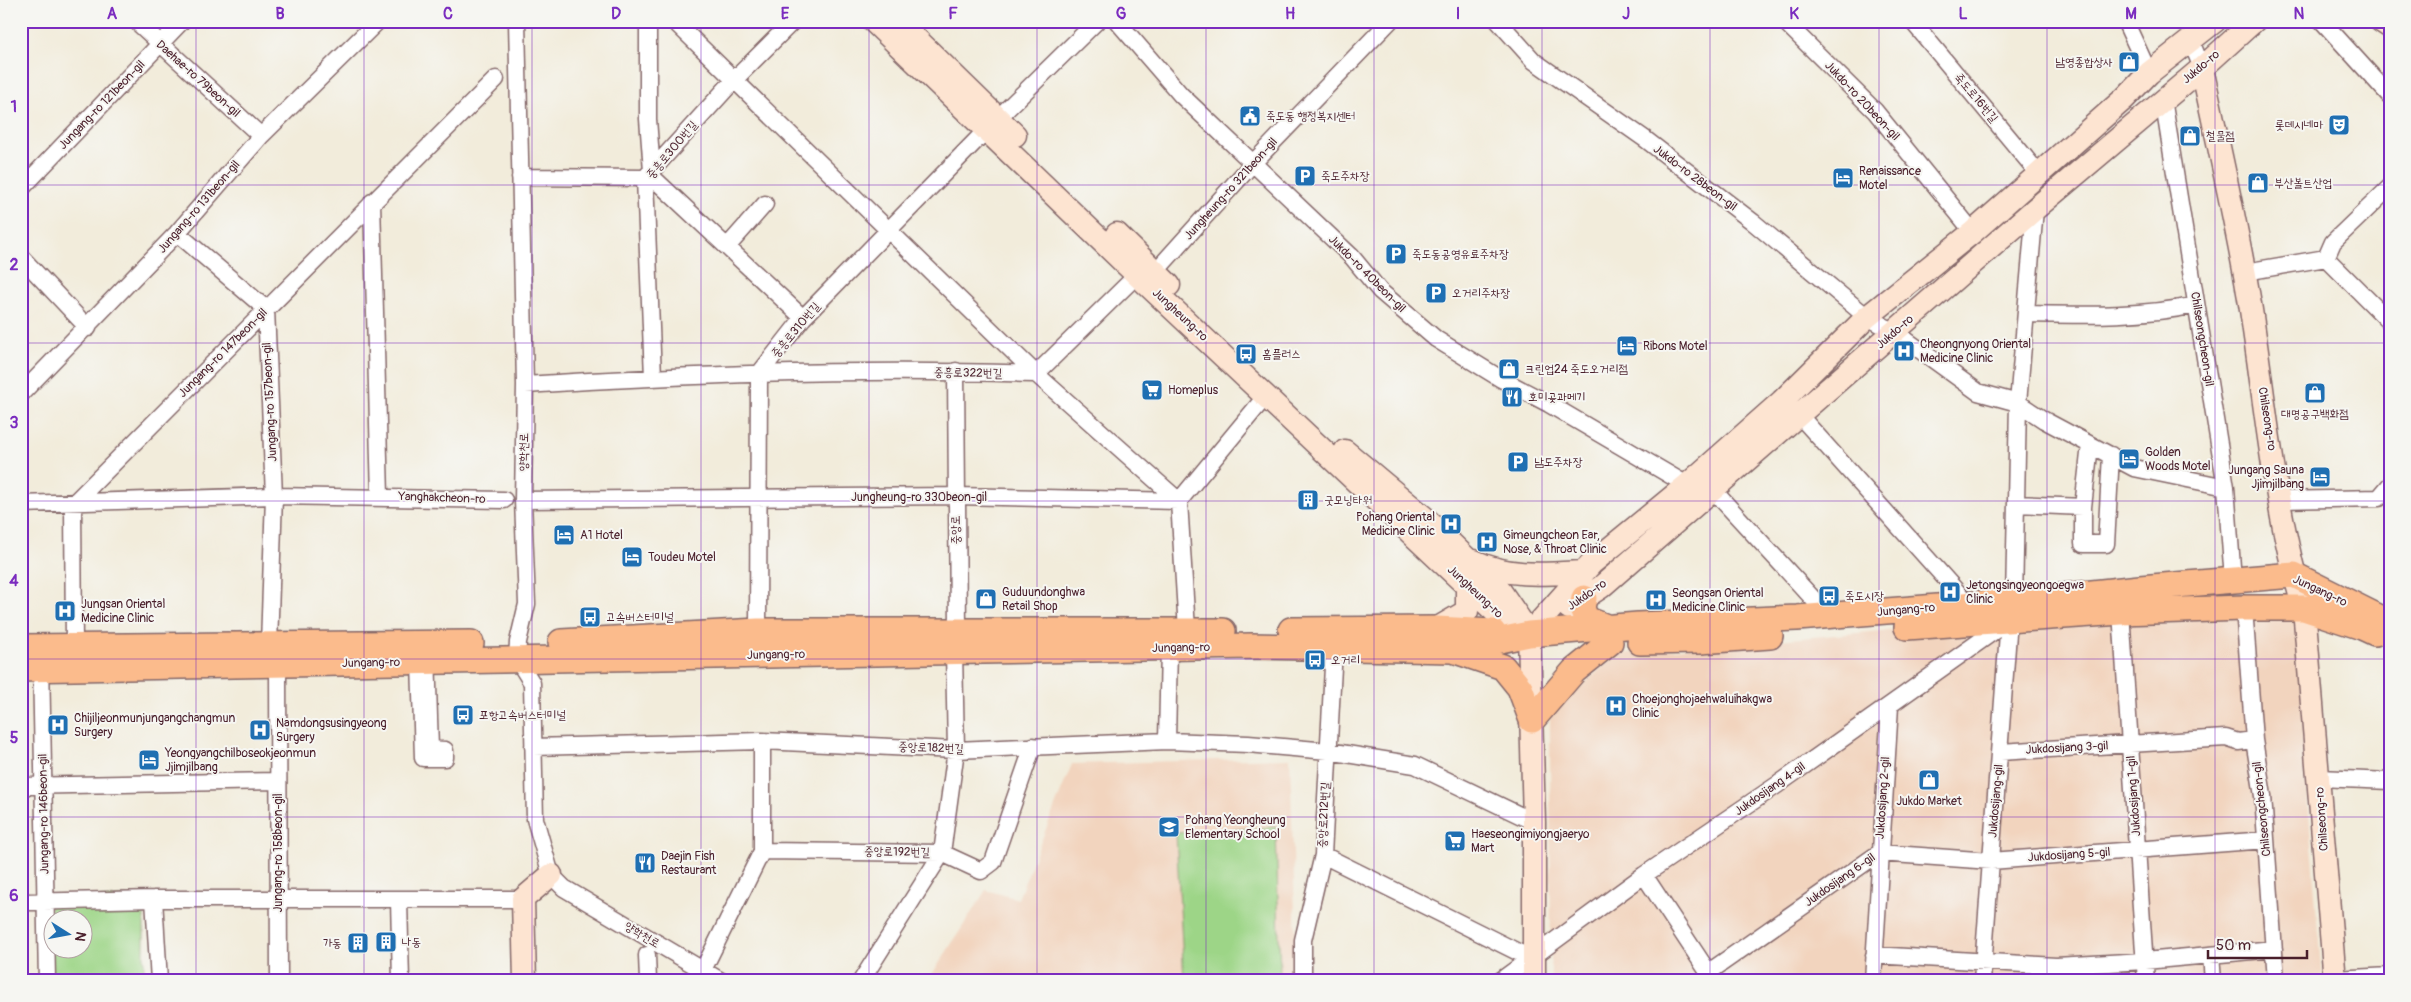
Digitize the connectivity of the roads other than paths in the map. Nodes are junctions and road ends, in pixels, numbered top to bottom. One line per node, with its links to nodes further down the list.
1 (136, 21): 23 (street, Daehae-ro 79beon-gil)
2 (182, 21): 23 (street, Jungang-ro 121beon-gil)
3 (378, 21): 31 (street, Jungang-ro 131beon-gil)
4 (518, 21): 35 (street, 양학천로)
5 (648, 21): 33 (street)
6 (674, 21): 27 (street)
7 (793, 21): 27 (street, 중흥로300번길)
8 (873, 21): 30 (main road, Jungheung-ro)
9 (898, 21): 30 (main road, Jungheung-ro)
10 (1097, 21): 30 (street, 중흥로310번길)
11 (1117, 21): 32 (street, Jukdo-ro 40beon-gil)
12 (1390, 21): 32 (street, Jungheung-ro 321beon-gil)
13 (1498, 21): 52 (street, Jukdo-ro 28beon-gil)
14 (1784, 21): 42 (street, Jukdo-ro 20beon-gil)
15 (1912, 21): 34 (street, 죽도로16번길)
16 (2125, 21): 25 (street)
17 (2215, 21): 22 (main road, Jukdo-ro)
18 (2254, 21): 24 (main road, Jukdo-ro)
19 (2322, 21): 28 (street)
20 (2381, 21): 21 (main road)
21 (2390, 27)
22 (2191, 41): 24 (street); 25 (main road, Jukdo-ro)
23 (160, 44): 31 (street, Daehae-ro 79beon-gil); 37 (street, Jungang-ro 121beon-gil)
24 (2202, 68): 29 (main road, Jukdo-ro); 47 (main road, Chilseong-ro)
25 (2149, 74): 34 (main road, Jukdo-ro)
26 (496, 79): 38 (street, Jungang-ro 147beon-gil)
27 (734, 79): 33 (street, 중흥로300번길); 41 (street)
28 (2390, 96)
29 (2163, 100): 40 (main road, Jukdo-ro); 49 (street, Chilseongcheon-gil)
30 (992, 123): 41 (street, 중흥로310번길); 48 (main road, Jungheung-ro)
31 (261, 136): 43 (street, Jungang-ro 131beon-gil)
32 (1253, 163): 48 (street, Jungheung-ro 321beon-gil); 68 (street, Jukdo-ro 40beon-gil)
33 (649, 174): 35 (street); 44 (street); 60 (street, 중흥로300번길)
34 (2039, 174): 42 (main road, Jukdo-ro)
35 (520, 177): 61 (street, 양학천로)
36 (2390, 187): 46 (street)
37 (21, 189)
38 (372, 202): 50 (street, Jungang-ro 147beon-gil); 73 (street)
39 (764, 204): 44 (street)
40 (2035, 209): 51 (street, Jukdosijang-gil); 56 (main road, Jukdo-ro)
41 (889, 231): 53 (street, 중흥로310번길); 59 (street)
42 (1973, 232): 52 (main road, Jukdo-ro)
43 (177, 233): 50 (street); 55 (street, Jungang-ro 131beon-gil)
44 (727, 247): 53 (street)
45 (21, 257): 55 (street)
46 (2326, 258): 47 (street); 54 (street)
47 (2245, 272): 78 (main road, Chilseong-ro)
48 (1146, 273): 59 (street); 63 (main road, Jungheung-ro); 85 (main road, Jungheung-ro)
49 (2196, 306): 51 (street); 70 (street, Chilseongcheon-gil)
50 (266, 309): 72 (street, Jungang-ro 157beon-gil); 82 (street, Jungang-ro 147beon-gil)
51 (2026, 314): 64 (street, Jukdosijang-gil)
52 (1867, 317): 56 (street, Jukdo-ro 28beon-gil); 68 (main road, Jukdo-ro)
53 (803, 318): 58 (street, 중흥로310번길)
54 (2390, 322)
55 (88, 328): 62 (street, Jungang-ro 131beon-gil)
56 (1895, 332): 64 (street, Jukdo-ro 28beon-gil); 65 (main road, Jukdo-ro)
57 (956, 371): 58 (street, 중흥로322번길); 59 (street, 중흥로322번길); 74 (street, 중앙로)
58 (759, 374): 60 (street); 75 (street)
59 (1036, 374): 79 (street)
60 (654, 377): 61 (street)
61 (525, 385): 77 (street, 양학천로)
62 (21, 394)
63 (1265, 397): 79 (street); 89 (main road, Jungheung-ro)
64 (2018, 403): 66 (street, Jukdo-ro 28beon-gil); 83 (street, Jukdosijang-gil)
65 (1799, 415): 71 (main road, Jukdo-ro); 91 (street)
66 (2090, 445): 67 (street, Jukdo-ro 28beon-gil); 84 (street)
67 (2111, 455): 70 (street, Jukdo-ro 28beon-gil); 84 (street)
68 (1687, 485): 86 (main road, Jukdo-ro)
69 (2390, 485): 80 (street)
70 (2226, 487): 88 (street, Chilseongcheon-gil)
71 (1713, 490): 90 (main road, Jukdo-ro); 96 (street)
72 (274, 496): 73 (street); 82 (street); 110 (street, Jungang-ro 157beon-gil)
73 (380, 496): 76 (street, Yanghakcheon-ro)
74 (956, 496): 75 (street, Jungheung-ro 330beon-gil); 79 (street, Jungheung-ro 330beon-gil); 103 (street, 중앙로)
75 (757, 498): 77 (street, Jungheung-ro 330beon-gil); 100 (street)
76 (504, 500)
77 (523, 500): 109 (street, 양학천로)
78 (2280, 500): 80 (street); 87 (main road, Chilseong-ro)
79 (1179, 501): 99 (street)
80 (2384, 501)
81 (21, 504): 82 (street)
82 (73, 504): 105 (street)
83 (2016, 504): 84 (street); 94 (street, Jukdosijang-gil)
84 (2083, 507)
85 (1464, 556): 86 (main road); 101 (main road, Jungheung-ro)
86 (1583, 572): 101 (main road, Jukdo-ro)
87 (2294, 576): 88 (main road, Jungang-ro); 93 (main road, Chilseong-ro); 97 (main road, Jungang-ro)
88 (2234, 580): 94 (main road, Jungang-ro)
89 (1468, 586): 98 (main road); 101 (main road, Jungheung-ro)
90 (1584, 598): 101 (main road, Jukdo-ro); 102 (main road)
91 (1969, 605): 94 (main road, Jungang-ro); 96 (main road, Jungang-ro)
92 (2244, 608): 93 (main road, Jungang-ro); 95 (main road, Jungang-ro); 115 (street, Chilseongcheon-gil)
93 (2304, 608): 104 (main road, Jungang-ro); 124 (main road, Chilseong-ro)
94 (2011, 611): 95 (main road, Jungang-ro); 102 (main road, Jungang-ro); 113 (street, Jukdosijang 4-gil); 123 (street, Jukdosijang-gil)
95 (2121, 612): 118 (street, Jukdosijang 1-gil)
96 (1829, 616): 102 (main road, Jungang-ro)
97 (2390, 624)
98 (1436, 629): 99 (main road, Jungang-ro); 101 (main road, Jungang-ro)
99 (1187, 630): 103 (main road, Jungang-ro)
100 (758, 631): 103 (main road, Jungang-ro); 109 (main road, Jungang-ro)
101 (1529, 634): 102 (main road, Jungang-ro); 108 (main road, Jungang-ro); 114 (main road)
102 (1609, 635): 114 (main road)
103 (956, 640): 106 (main road, Jungang-ro); 109 (main road, Jungang-ro); 121 (street, 중앙로)
104 (2390, 641)
105 (74, 648): 110 (main road, Jungang-ro); 112 (main road, Jungang-ro)
106 (1169, 648): 107 (main road, Jungang-ro); 117 (street)
107 (1334, 648): 108 (main road, Jungang-ro); 122 (street, 중앙로212번길)
108 (1452, 650): 114 (main road)
109 (518, 651): 111 (main road, Jungang-ro); 120 (street)
110 (273, 655): 111 (main road, Jungang-ro); 112 (main road, Jungang-ro); 125 (street, Jungang-ro 158beon-gil)
111 (424, 656): 111 (street)
112 (31, 658): 127 (street, Jungang-ro 146beon-gil)
113 (1890, 706): 134 (street, Jukdosijang 2-gil); 137 (street, Jukdosijang 4-gil)
114 (1532, 720): 129 (main road)
115 (2254, 740): 118 (street, Jukdosijang 3-gil); 130 (street, Chilseongcheon-gil)
116 (762, 741): 120 (street, 중앙로182번길); 121 (street, 중앙로182번길); 132 (street)
117 (1167, 741): 119 (street, 중앙로182번길); 122 (street, 중앙로182번길)
118 (2130, 744): 123 (street, Jukdosijang 3-gil); 131 (street, Jukdosijang 1-gil)
119 (1033, 746): 121 (street, 중앙로182번길); 133 (street, 중앙로192번길)
120 (533, 747): 138 (street)
121 (956, 750): 133 (street, 중앙로)
122 (1328, 751): 129 (street, 중앙로182번길); 135 (street, 중앙로212번길)
123 (2000, 752): 136 (street, Jukdosijang-gil)
124 (2319, 778): 126 (street); 155 (main road, Chilseong-ro)
125 (277, 781): 127 (street); 141 (street, Jungang-ro 158beon-gil)
126 (2390, 781)
127 (43, 785): 128 (street); 144 (street, Jungang-ro 146beon-gil)
128 (21, 786)
129 (1534, 822): 152 (main road)
130 (2266, 840): 131 (street, Jukdosijang 5-gil); 145 (street, Chilseongcheon-gil)
131 (2137, 849): 136 (street, Jukdosijang 5-gil); 149 (street, Jukdosijang 1-gil)
132 (762, 851): 133 (street, 중앙로192번길); 151 (street)
133 (942, 852): 163 (street)
134 (1879, 853): 136 (street, Jukdosijang 6-gil); 146 (street, Jukdosijang 2-gil); 153 (street, Jukdosijang 6-gil)
135 (1322, 855): 152 (street); 164 (street, 중앙로212번길)
136 (1991, 861): 150 (street, Jukdosijang-gil)
137 (1644, 875): 152 (street, Jukdosijang 4-gil); 153 (street)
138 (557, 882): 140 (main road); 151 (street, 양학천로)
139 (154, 899): 141 (street); 144 (street); 157 (street)
140 (523, 899): 142 (street); 160 (main road)
141 (278, 900): 142 (street); 158 (street, Jungang-ro 158beon-gil)
142 (399, 900): 159 (street)
143 (21, 902): 144 (street)
144 (45, 903): 156 (street, Jungang-ro 146beon-gil)
145 (2274, 950): 147 (street); 170 (street, Chilseongcheon-gil)
146 (1874, 955): 150 (street); 166 (street, Jukdosijang 2-gil)
147 (2211, 955): 149 (street); 169 (street)
148 (647, 956): 161 (street)
149 (2145, 961): 150 (street); 168 (street, Jukdosijang 1-gil)
150 (1984, 962): 167 (street, Jukdosijang-gil)
151 (703, 970): 162 (street, 양학천로)
152 (1533, 970): 165 (street, Jukdosijang 4-gil)
153 (1711, 976)
154 (2390, 976): 155 (street)
155 (2335, 980)
156 (46, 981)
157 (159, 981)
158 (279, 981)
159 (400, 981)
160 (525, 981)
161 (648, 981)
162 (721, 981)
163 (861, 981)
164 (1303, 981)
165 (1500, 981)
166 (1873, 981)
167 (1982, 981)
168 (2146, 981)
169 (2213, 981)
170 (2276, 981)

